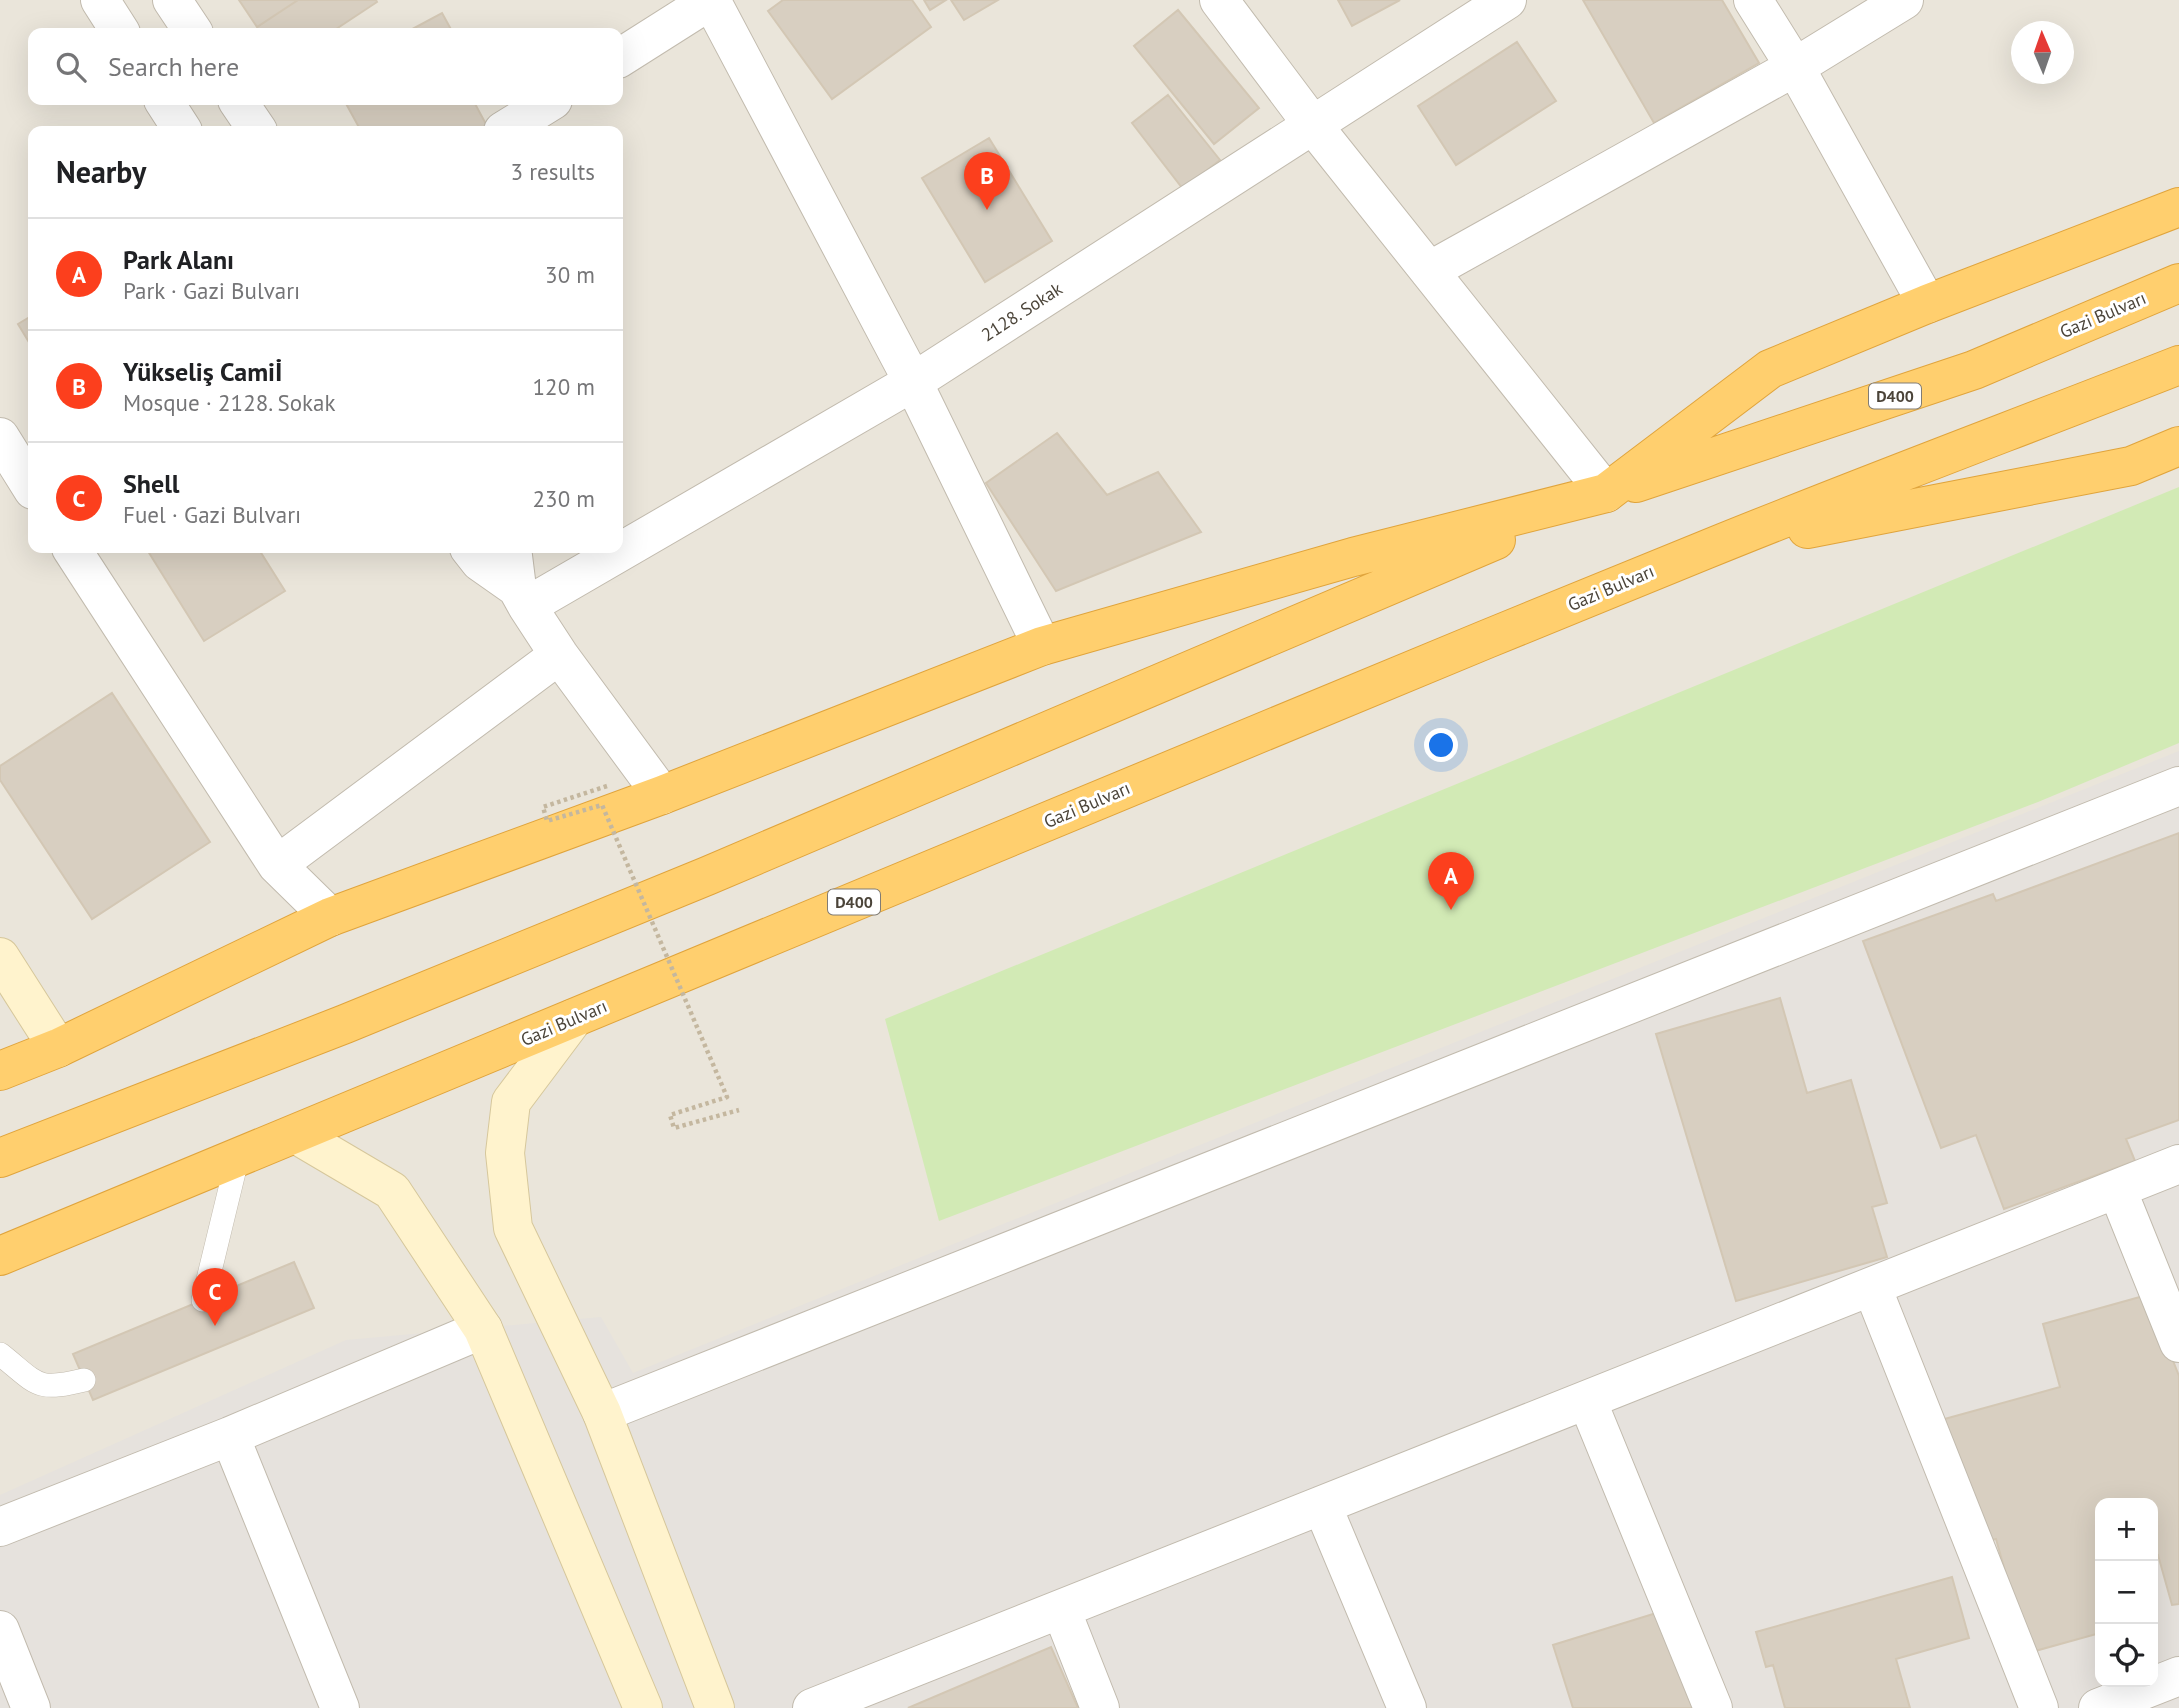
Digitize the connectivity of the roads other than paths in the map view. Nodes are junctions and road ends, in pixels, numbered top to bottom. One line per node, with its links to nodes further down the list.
1 (100, 0): 8 (street)
2 (172, 0): 9 (street)
3 (711, 0): 10 (street); 24 (street)
4 (1219, 0): 15 (street)
5 (1507, 0): 15 (street, 2128. Sokak)
6 (1754, 0): 11 (street)
7 (1904, 0): 11 (street)
8 (118, 28)
9 (191, 28)
10 (623, 56)
11 (1795, 67): 20 (street); 22 (street)
12 (166, 105): 16 (street)
13 (240, 105): 17 (street)
14 (545, 105): 18 (street)
15 (1312, 124): 20 (street); 24 (street, 2128. Sokak)
16 (180, 126)
17 (255, 126)
18 (511, 126)
19 (2179, 207): 22 (highway)
20 (1429, 271): 28 (street)
21 (2179, 283): 28 (highway, Gazi Bulvarı / D400)
22 (1927, 304): 28 (highway)
23 (2179, 365): 30 (highway, Gazi Bulvarı / D400)
24 (913, 382): 29 (street, 2128. Sokak); 36 (street)
25 (15, 444): 27 (street)
26 (2179, 446): 30 (highway)
27 (28, 477)
28 (1606, 493): 36 (highway); 47 (highway, Gazi Bulvarı / D400)
29 (623, 541)
30 (1709, 548): 43 (highway, Gazi Bulvarı / D400)
31 (74, 553): 40 (street)
32 (473, 553): 35 (street)
33 (513, 553): 35 (street)
34 (602, 553): 35 (street, 2128. Sokak)
35 (522, 597): 37 (street)
36 (1042, 646): 39 (highway)
37 (559, 654): 39 (street); 40 (street)
38 (2179, 786): 59 (street)
39 (662, 795): 41 (highway)
40 (276, 865): 41 (street)
41 (330, 918): 44 (highway)
42 (0, 957): 44 (street)
43 (574, 1018): 46 (highway, Gazi Bulvarı / D400); 59 (street)
44 (58, 1048): 45 (highway)
45 (0, 1071)
46 (297, 1135): 48 (highway, Gazi Bulvarı / D400); 54 (street)
47 (0, 1158)
48 (237, 1160): 51 (highway, Gazi Bulvarı / D400); 53 (lane)
49 (2179, 1164): 50 (street)
50 (2117, 1189): 52 (street); 55 (street)
51 (0, 1256)
52 (1872, 1287): 58 (street); 74 (street)
53 (203, 1300)
54 (483, 1329): 60 (street); 68 (street)
55 (2179, 1343)
56 (0, 1354): 57 (lane)
57 (84, 1380)
58 (1587, 1400): 61 (street); 73 (street)
59 (602, 1413): 69 (street)
60 (230, 1436): 62 (street); 67 (street)
61 (1322, 1505): 63 (street); 72 (street)
62 (0, 1527)
63 (1061, 1609): 70 (street); 71 (street)
64 (0, 1630): 66 (street)
65 (2179, 1676): 75 (street)
66 (31, 1708)
67 (340, 1708)
68 (643, 1708)
69 (715, 1708)
70 (812, 1708)
71 (1100, 1708)
72 (1407, 1708)
73 (1713, 1708)
74 (2039, 1708)
75 (2098, 1708)

